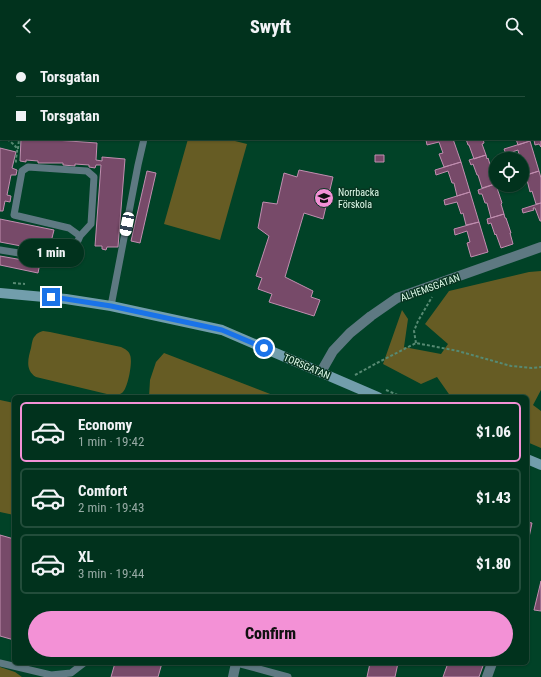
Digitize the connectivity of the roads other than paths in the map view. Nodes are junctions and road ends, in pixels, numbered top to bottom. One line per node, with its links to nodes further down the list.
1 (144, 140): 6 (lane)
2 (80, 236): 2 (lane); 4 (lane)
3 (541, 247): 7 (street, ALHEMSGATAN)
4 (0, 250)
5 (0, 293): 6 (main road, TORSGATAN)
6 (111, 306): 7 (main road, TORSGATAN)
7 (321, 372): 8 (main road, TORSGATAN)
8 (373, 395)
9 (529, 460): 10 (main road)
10 (541, 464)
11 (0, 663): 12 (lane)
12 (82, 665)
13 (235, 665): 17 (street)
14 (242, 665): 16 (lane)
15 (491, 665): 19 (street)
16 (274, 675): 18 (lane)
17 (232, 677)
18 (288, 677)
19 (487, 677)

